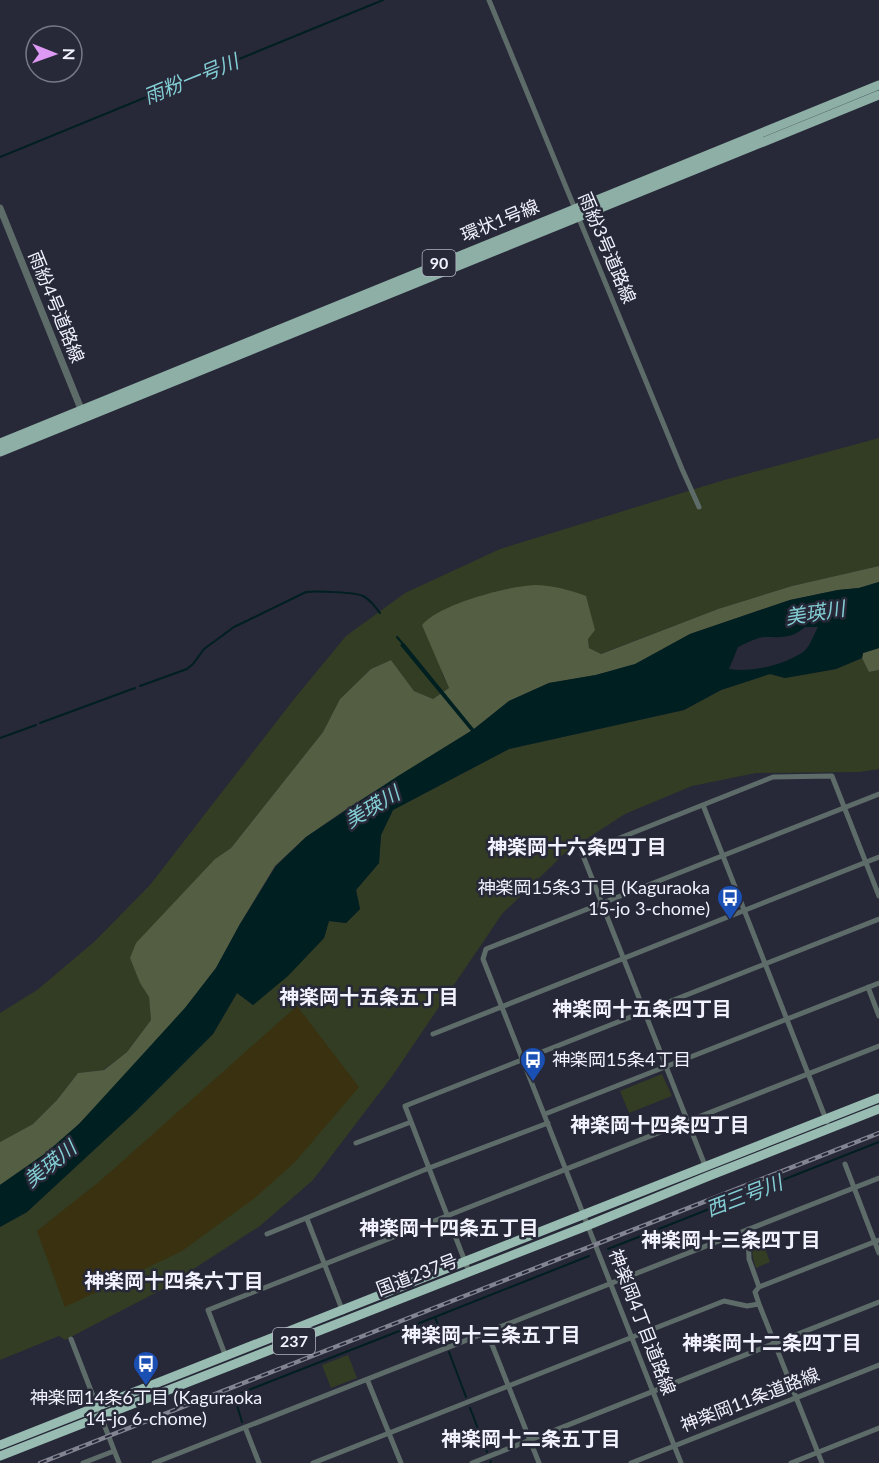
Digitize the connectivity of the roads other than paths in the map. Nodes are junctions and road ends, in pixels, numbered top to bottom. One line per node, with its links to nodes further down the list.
1 (489, 0): 5 (street, 雨紛3号道路線)
2 (879, 85): 5 (main road, 環状1号線 / 90)
3 (879, 95): 5 (main road, 環状1号線 / 90)
4 (0, 208): 6 (street, 雨紛4号道路線)
5 (576, 213): 6 (main road, 環状1号線 / 90); 9 (street, 雨紛3号道路線)
6 (83, 414): 7 (main road, 環状1号線 / 90); 8 (main road, 環状1号線 / 90)
7 (0, 442)
8 (0, 452)
9 (699, 507)
10 (879, 794): 12 (street)
11 (703, 805): 12 (street); 13 (street); 17 (street)
12 (844, 808): 13 (street); 15 (street)
13 (723, 855): 17 (street); 18 (street)
14 (879, 857): 15 (street)
15 (866, 862): 16 (street); 18 (street)
16 (879, 896)
17 (602, 903): 20 (street); 24 (street, 神楽岡4丁目道路線)
18 (744, 909): 20 (street); 21 (street)
19 (879, 919): 21 (street)
20 (623, 958): 24 (street); 25 (street)
21 (765, 964): 25 (street); 27 (street)
22 (879, 983): 23 (street)
23 (868, 987): 26 (street); 27 (street)
24 (502, 1006): 28 (street); 30 (street, 神楽岡4丁目道路線)
25 (645, 1012): 30 (street); 31 (street)
26 (879, 1016)
27 (787, 1018): 31 (street); 32 (street)
28 (434, 1034)
29 (879, 1046): 32 (street)
30 (524, 1060): 35 (street, 神楽岡4丁目道路線); 38 (street)
31 (665, 1066): 35 (street); 37 (street)
32 (808, 1073): 36 (street); 37 (street)
33 (879, 1098): 36 (highway, 国道237号 / 237)
34 (879, 1109): 40 (highway, 国道237号 / 237)
35 (544, 1114): 39 (street, 神楽岡4丁目道路線)
36 (826, 1119): 40 (street); 45 (highway, 国道237号 / 237)
37 (686, 1120): 44 (street); 45 (street)
38 (411, 1122): 41 (street); 43 (street)
39 (548, 1123): 43 (street); 44 (street, 神楽岡4丁目道路線)
40 (830, 1129): 45 (highway, 国道237号 / 237)
41 (356, 1143)
42 (844, 1164): 47 (street)
43 (429, 1168): 48 (street); 50 (street)
44 (566, 1169): 48 (street); 49 (street, 神楽岡4丁目道路線)
45 (707, 1171): 49 (highway, 国道237号 / 237); 51 (highway, 国道237号 / 237)
46 (879, 1178): 47 (street)
47 (854, 1188): 52 (street); 54 (street)
48 (447, 1215): 56 (street); 57 (street)
49 (585, 1215): 51 (street, 神楽岡4丁目道路線); 56 (highway, 国道237号 / 237)
50 (307, 1219): 53 (street); 57 (street)
51 (589, 1226): 58 (highway, 国道237号 / 237); 59 (street, 神楽岡4丁目道路線)
52 (748, 1229): 59 (street); 60 (street)
53 (267, 1234)
54 (877, 1241): 55 (street); 60 (street)
55 (879, 1253)
56 (466, 1262): 58 (street); 63 (highway, 国道237号 / 237)
57 (324, 1264): 63 (street); 69 (street)
58 (469, 1272): 64 (highway, 国道237号 / 237)
59 (610, 1284): 65 (street); 66 (street, 神楽岡4丁目道路線)
60 (759, 1287): 62 (street)
61 (879, 1302): 68 (street)
62 (759, 1304): 66 (street); 68 (street)
63 (342, 1311): 64 (street); 69 (highway, 国道237号 / 237)
64 (346, 1321): 71 (highway, 国道237号 / 237)
65 (487, 1332): 72 (street); 73 (street)
66 (631, 1338): 73 (street); 74 (street, 神楽岡4丁目道路線)
67 (71, 1339): 76 (street)
68 (775, 1343): 74 (street); 75 (street)
69 (226, 1356): 71 (street); 76 (highway, 国道237号 / 237)
70 (879, 1365): 75 (street, 神楽岡11条道路線)
71 (230, 1366): 77 (highway, 国道237号 / 237)
72 (367, 1379): 78 (street); 80 (street)
73 (508, 1386): 80 (street); 82 (street)
74 (652, 1392): 82 (street); 84 (street, 神楽岡4丁目道路線)
75 (796, 1398): 84 (street, 神楽岡11条道路線); 86 (street)
76 (98, 1406): 77 (street); 81 (highway, 国道237号 / 237)
77 (101, 1416): 81 (highway, 国道237号 / 237); 85 (street)
78 (245, 1427): 90 (street); 91 (street)
79 (879, 1428): 86 (street)
80 (389, 1433): 92 (street); 93 (street)
81 (35, 1437): 83 (highway, 国道237号 / 237); 87 (highway, 国道237号 / 237)
82 (530, 1440): 94 (street); 95 (street)
83 (0, 1445)
84 (674, 1446): 96 (street, 神楽岡11条道路線); 97 (street, 神楽岡4丁目道路線)
85 (114, 1451): 88 (street); 89 (street)
86 (818, 1452): 98 (street); 99 (street)
87 (0, 1456)
88 (83, 1463)
89 (119, 1463)
90 (154, 1463)
91 (259, 1463)
92 (313, 1463)
93 (401, 1463)
94 (472, 1463)
95 (539, 1463)
96 (631, 1463)
97 (681, 1463)
98 (790, 1463)
99 (822, 1463)

